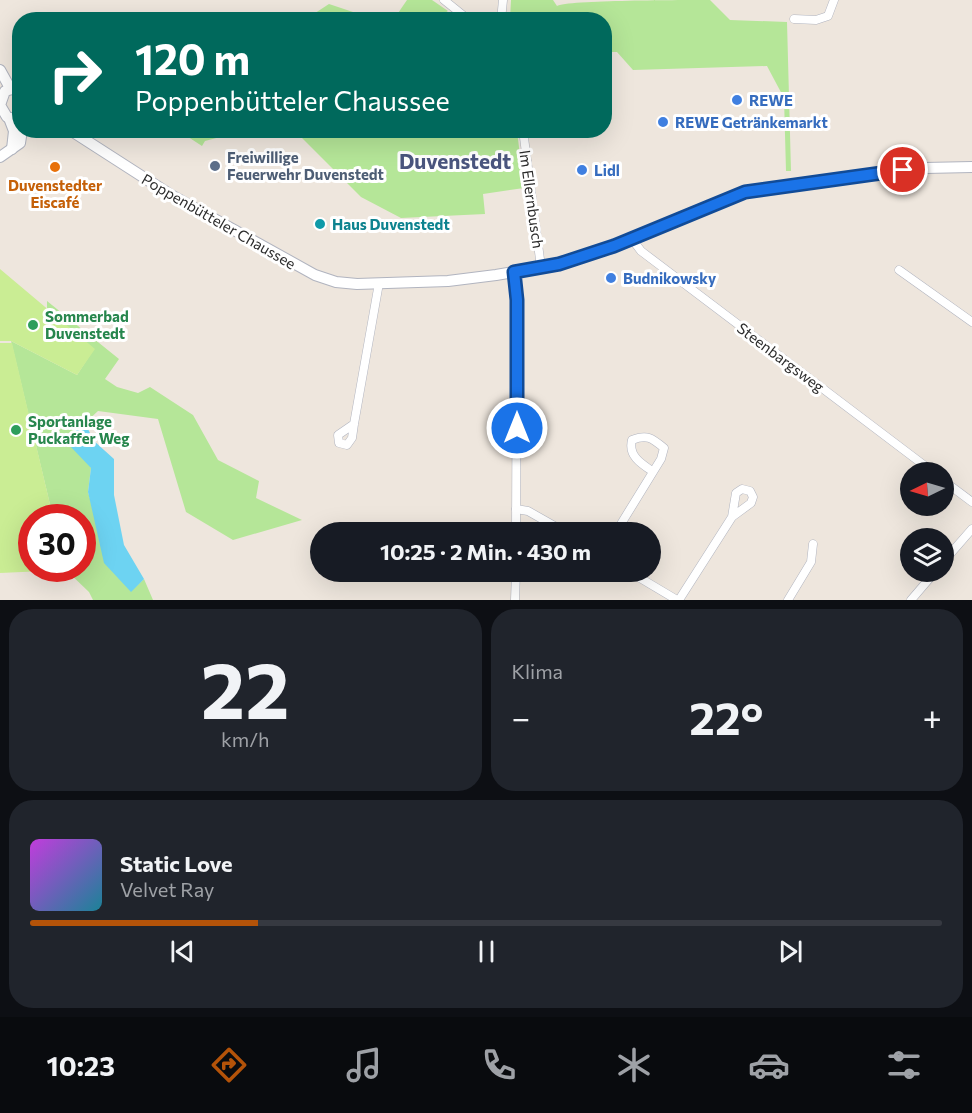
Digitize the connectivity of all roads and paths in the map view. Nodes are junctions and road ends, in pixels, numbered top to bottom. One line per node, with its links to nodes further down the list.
1 (444, 0): 3 (street)
2 (834, 0): 4 (street)
3 (459, 12)
4 (794, 19)
5 (0, 70): 6 (main road)
6 (12, 84)
7 (12, 89): 8 (main road)
8 (0, 99): 9 (main road)
9 (8, 116)
10 (13, 138): 14 (main road)
11 (21, 138): 14 (main road)
12 (82, 138): 21 (main road, Poppenbütteler Chaussee)
13 (524, 138): 18 (street, Im Ellernbusch)
14 (12, 149): 15 (main road)
15 (0, 157)
16 (972, 167): 17 (main road, Poppenbütteler Chaussee)
17 (632, 239): 18 (main road, Poppenbütteler Chaussee); 24 (street, Steenbargsweg)
18 (542, 267): 20 (main road, Poppenbütteler Chaussee)
19 (899, 270): 22 (street)
20 (514, 272): 21 (main road, Poppenbütteler Chaussee); 28 (street)
21 (379, 284): 23 (street)
22 (972, 322)
23 (354, 424)
24 (920, 462)
25 (652, 471): 25 (street); 32 (street)
26 (954, 488): 27 (street)
27 (972, 502)
28 (516, 509): 30 (street); 31 (street)
29 (732, 517): 40 (street)
30 (516, 522)
31 (547, 522)
32 (622, 522)
33 (972, 529): 35 (street)
34 (813, 544): 41 (street)
35 (954, 550)
36 (516, 582): 39 (street)
37 (647, 582): 40 (street)
38 (926, 582): 42 (street)
39 (515, 600)
40 (678, 600)
41 (788, 600)
42 (911, 600)

